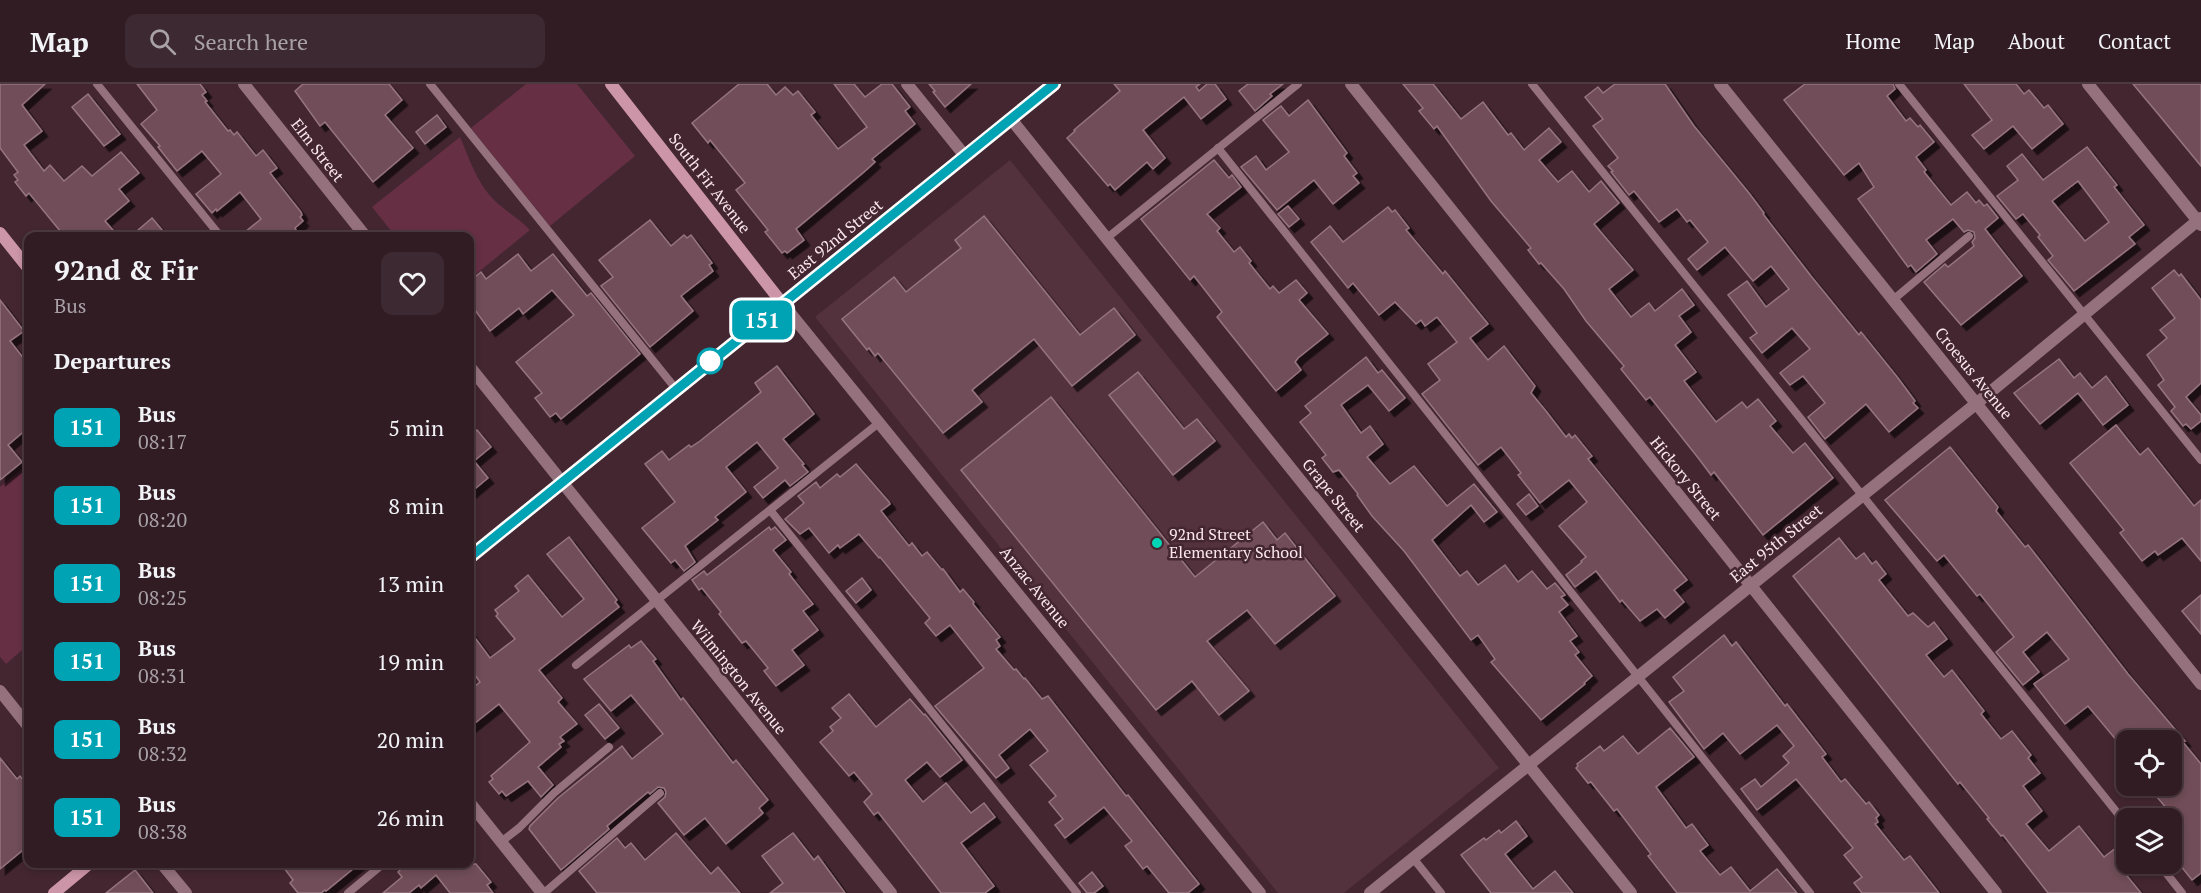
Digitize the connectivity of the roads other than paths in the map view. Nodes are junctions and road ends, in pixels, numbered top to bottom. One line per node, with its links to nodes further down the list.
1 (97, 84): 17 (lane)
2 (244, 84): 18 (street, Elm Street)
3 (430, 84): 27 (lane)
4 (611, 84): 24 (street, South Fir Avenue)
5 (907, 84): 15 (street)
6 (1054, 84): 13 (street, East 92nd Street)
7 (1298, 84): 14 (lane)
8 (1351, 84): 35 (street, Hickory Street)
9 (1532, 84): 32 (lane)
10 (1720, 84): 23 (street, Croesus Avenue)
11 (1899, 84): 25 (lane)
12 (2088, 84): 16 (street)
13 (1011, 119): 15 (street, East 92nd Street); 21 (street, Grape Street)
14 (1218, 148): 21 (lane); 38 (lane)
15 (965, 156): 24 (street, East 92nd Street)
16 (2200, 221): 25 (street, East 95th Street)
17 (217, 232)
18 (362, 232)
19 (0, 233): 22 (street)
20 (1969, 236): 23 (lane)
21 (1107, 238): 43 (street, Grape Street)
22 (24, 263)
23 (1894, 299): 28 (street, Croesus Avenue)
24 (782, 303): 27 (street, East 92nd Street); 29 (street, Anzac Avenue)
25 (2085, 314): 28 (street, East 95th Street); 30 (lane)
26 (474, 372): 31 (street)
27 (676, 389): 31 (street, East 92nd Street)
28 (1977, 403): 32 (street, East 95th Street); 39 (street, Croesus Avenue)
29 (880, 422): 33 (lane); 59 (street, Anzac Avenue)
30 (2201, 460)
31 (561, 483): 34 (street, East 92nd Street); 36 (street, Wilmington Avenue)
32 (1862, 496): 35 (street, East 95th Street); 46 (lane)
33 (770, 510): 36 (lane); 58 (lane)
34 (474, 550)
35 (1750, 585): 38 (street, East 95th Street); 64 (street, Hickory Street)
36 (657, 601): 37 (lane); 57 (street, Wilmington Avenue)
37 (576, 665)
38 (1637, 676): 43 (street, East 95th Street); 63 (lane)
39 (2201, 684)
40 (0, 691): 41 (street)
41 (24, 721)
42 (609, 747): 47 (lane)
43 (1529, 764): 48 (street, East 95th Street); 62 (street, Grape Street)
44 (660, 793): 56 (lane)
45 (474, 808): 47 (street)
46 (2116, 811)
47 (501, 842): 56 (street)
48 (1413, 858): 60 (street, East 95th Street); 61 (lane)
49 (84, 868): 53 (street)
50 (165, 868): 54 (street)
51 (378, 868): 55 (lane)
52 (2166, 874): 65 (lane)
53 (54, 893)
54 (186, 893)
55 (348, 893)
56 (543, 893)
57 (891, 893)
58 (1077, 893)
59 (1260, 893)
60 (1370, 893)
61 (1441, 893)
62 (1631, 893)
63 (1810, 893)
64 (1996, 893)
65 (2182, 893)

